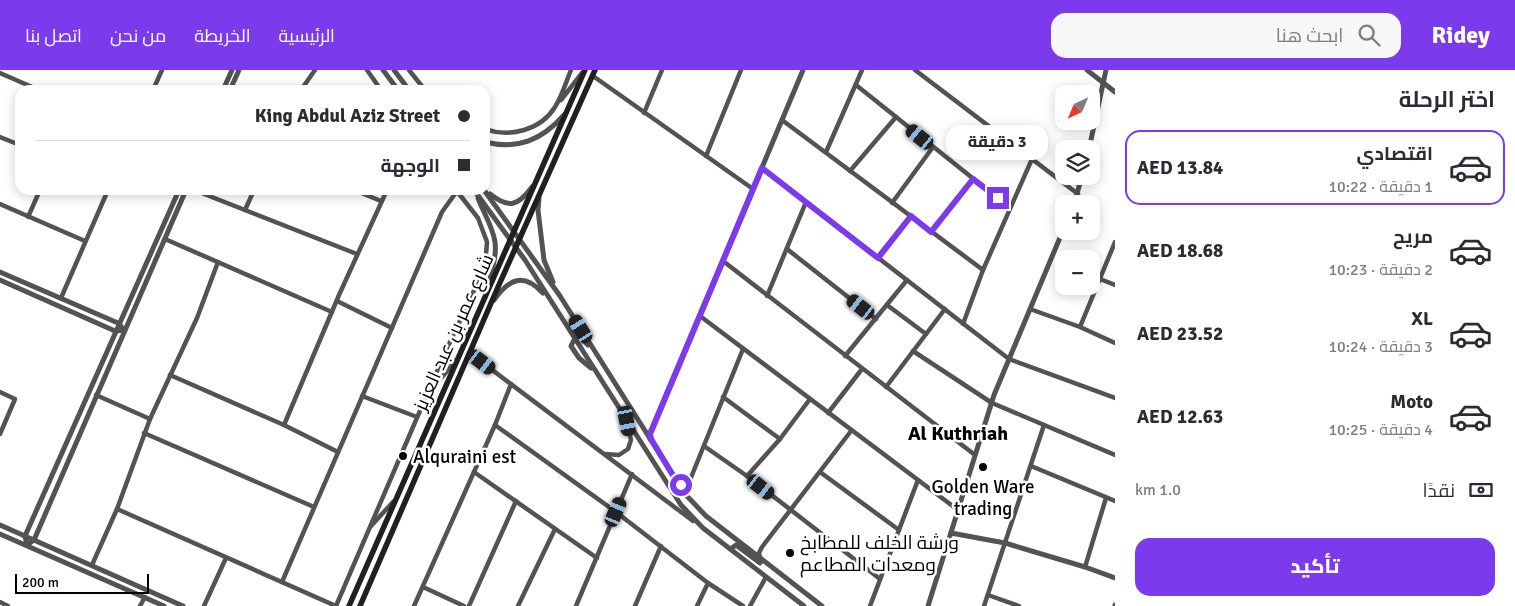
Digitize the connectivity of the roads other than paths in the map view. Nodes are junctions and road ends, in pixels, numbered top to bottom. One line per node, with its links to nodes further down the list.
1 (162, 70): 22 (street)
2 (232, 70): 23 (street)
3 (239, 70): 24 (street)
4 (316, 70): 25 (street)
5 (366, 70): 26 (street)
6 (383, 70): 27 (street)
7 (394, 70): 28 (street)
8 (409, 70): 29 (street)
9 (571, 70): 32 (street)
10 (586, 70): 19 (main road); 32 (street); 33 (main road, شارع عمر بن عبد العزيز)
11 (662, 70): 34 (street)
12 (741, 70): 44 (street)
13 (803, 70): 36 (street)
14 (862, 70): 30 (street)
15 (915, 70): 45 (street)
16 (1087, 70): 20 (street)
17 (1106, 70): 20 (street)
18 (0, 73): 21 (street)
19 (594, 73): 34 (street); 67 (main road)
20 (1104, 84): 31 (street); 39 (street)
21 (28, 85)
22 (156, 85)
23 (225, 85)
24 (232, 85)
25 (305, 85)
26 (377, 85)
27 (394, 85)
28 (405, 85)
29 (421, 85)
30 (856, 85): 35 (street); 43 (street)
31 (1115, 92)
32 (556, 106): 37 (street)
33 (567, 111): 41 (street); 49 (main road, شارع عمر بن عبد العزيز)
34 (644, 113): 44 (street)
35 (896, 117): 42 (street); 47 (street)
36 (782, 120): 43 (street); 46 (street)
37 (490, 130)
38 (0, 137): 40 (street)
39 (1091, 140)
40 (15, 143)
41 (490, 143)
42 (933, 147): 48 (street); 70 (street)
43 (826, 152): 47 (street)
44 (706, 156): 51 (street)
45 (1032, 159): 53 (street); 72 (street)
46 (762, 168): 51 (street); 69 (street)
47 (850, 171): 70 (street)
48 (973, 179): 72 (street); 77 (street)
49 (535, 182): 52 (street); 76 (main road, شارع عمر بن عبد العزيز)
50 (1080, 185): 53 (street)
51 (753, 189): 88 (street)
52 (490, 194)
53 (1078, 194)
54 (38, 195): 75 (street)
55 (106, 195): 82 (street)
56 (176, 195): 110 (street)
57 (184, 195): 78 (street)
58 (207, 195): 73 (street)
59 (252, 195): 73 (street)
60 (366, 195): 68 (street)
61 (384, 195): 68 (street)
62 (454, 195): 113 (street)
63 (461, 195): 129 (street)
64 (476, 195): 100 (street)
65 (478, 195): 79 (street)
66 (488, 195): 76 (street)
67 (540, 196): 80 (main road); 97 (street)
68 (381, 201): 86 (street)
69 (806, 202): 85 (street); 87 (street)
70 (892, 202): 74 (street)
71 (0, 204): 75 (street)
72 (1010, 208): 90 (street)
73 (245, 210): 86 (street)
74 (911, 216): 77 (street); 87 (street)
75 (28, 217): 82 (street)
76 (514, 231): 79 (main road, شارع عمر بن عبد العزيز); 80 (street)
77 (931, 232): 90 (street)
78 (165, 239): 89 (street); 114 (street)
79 (511, 239): 84 (street); 100 (main road, شارع عمر بن عبد العزيز)
80 (520, 239): 84 (main road); 97 (street)
81 (1059, 240): 106 (street)
82 (85, 241): 99 (street)
83 (1115, 243): 92 (street)
84 (516, 247): 101 (street); 102 (main road)
85 (787, 249): 98 (street); 109 (street)
86 (357, 254): 103 (street)
87 (878, 258): 94 (street)
88 (723, 261): 98 (street); 108 (street)
89 (218, 262): 107 (street); 126 (street)
90 (983, 270): 111 (street)
91 (0, 272): 99 (street)
92 (1100, 278): 95 (street)
93 (0, 280): 115 (street)
94 (907, 280): 104 (street); 105 (street)
95 (1115, 285)
96 (1093, 295): 112 (street)
97 (560, 296): 132 (street)
98 (767, 296): 123 (street)
99 (61, 298): 110 (street)
100 (485, 298): 122 (main road, شارع عمر بن عبد العزيز)
101 (549, 299): 102 (street); 117 (street)
102 (494, 300): 121 (main road)
103 (337, 301): 107 (street); 113 (street)
104 (887, 304): 109 (street); 116 (street)
105 (945, 309): 111 (street); 116 (street)
106 (1030, 309): 112 (street); 124 (street)
107 (332, 312): 144 (street)
108 (700, 316): 119 (street); 143 (street)
109 (876, 318): 123 (street)
110 (118, 323): 114 (street); 115 (street)
111 (963, 324): 124 (street)
112 (1080, 327): 118 (street)
113 (392, 328): 133 (street)
114 (124, 330): 115 (street); 131 (street)
115 (115, 331): 182 (street)
116 (926, 334): 120 (street)
117 (575, 339): 132 (street); 141 (street)
118 (1115, 343)
119 (743, 349): 134 (street); 136 (street)
120 (913, 351): 128 (street); 137 (street)
121 (470, 354): 127 (street); 210 (main road)
122 (459, 356): 129 (street); 167 (main road, شارع عمر بن عبد العزيز)
123 (846, 356): 125 (street)
124 (1009, 359): 135 (street); 137 (street)
125 (862, 369): 128 (street); 138 (street)
126 (170, 376): 140 (street); 144 (street)
127 (511, 384): 145 (street); 154 (street)
128 (886, 387): 156 (street)
129 (429, 390): 139 (street)
130 (0, 392): 149 (street)
131 (96, 395): 140 (street); 183 (street)
132 (622, 395): 142 (street)
133 (362, 396): 139 (street); 153 (street)
134 (723, 397): 151 (street); 152 (street)
135 (1115, 398)
136 (810, 399): 138 (street); 151 (street)
137 (992, 403): 146 (street); 156 (street)
138 (828, 413): 147 (street)
139 (417, 417): 176 (street)
140 (150, 419): 148 (street)
141 (627, 421): 154 (street); 177 (street)
142 (639, 421): 143 (street); 150 (street)
143 (655, 421): 150 (street)
144 (284, 425): 153 (street)
145 (495, 425): 158 (street); 174 (street)
146 (1044, 425): 155 (street); 157 (street)
147 (851, 431): 159 (street); 163 (street)
148 (144, 433): 170 (street); 171 (street)
149 (0, 434)
150 (651, 439): 164 (street)
151 (780, 439): 161 (street)
152 (704, 446): 161 (street); 162 (street)
153 (338, 452): 170 (street)
154 (604, 454): 160 (street)
155 (1115, 454)
156 (976, 455): 173 (street)
157 (1031, 466): 166 (street); 184 (street)
158 (474, 472): 168 (street); 199 (street)
159 (820, 472): 172 (street); 179 (street)
160 (632, 474): 174 (street); 177 (street)
161 (747, 476): 172 (street)
162 (690, 480): 164 (street); 165 (street)
163 (918, 480): 173 (street); 179 (street)
164 (677, 482): 165 (street)
165 (685, 494): 190 (street)
166 (1106, 498): 169 (street); 192 (street)
167 (396, 499): 176 (street); 209 (main road, شارع عمر بن عبد العزيز)
168 (516, 501): 178 (street); 213 (street)
169 (1115, 501)
170 (314, 507): 197 (street)
171 (117, 509): 188 (street); 191 (street)
172 (790, 509): 190 (street); 196 (street)
173 (958, 510): 180 (street)
174 (616, 512): 186 (street); 189 (street)
175 (0, 525): 182 (street)
176 (370, 527): 208 (street)
177 (703, 528): 187 (street)
178 (555, 529): 189 (street); 214 (street)
179 (899, 530): 196 (street)
180 (951, 533): 184 (street); 223 (street)
181 (0, 534): 185 (street)
182 (25, 536): 183 (street); 185 (street)
183 (34, 540): 185 (street); 191 (street)
184 (1005, 543): 192 (street); 200 (street)
185 (26, 545): 201 (street)
186 (661, 546): 198 (street); 216 (street)
187 (733, 551): 193 (street); 194 (street)
188 (226, 558): 197 (street); 207 (street)
189 (596, 558): 215 (street)
190 (762, 560): 194 (street)
191 (92, 565): 206 (street)
192 (1085, 567): 195 (street)
193 (766, 577): 219 (street); 220 (street)
194 (784, 577): 221 (street)
195 (1115, 578)
196 (880, 579): 222 (street)
197 (282, 582): 208 (street)
198 (708, 582): 217 (street); 218 (street)
199 (422, 587): 211 (street); 212 (street)
200 (988, 595): 224 (street); 225 (street)
201 (145, 597): 204 (street); 205 (street)
202 (0, 602): 203 (street)
203 (8, 606)
204 (140, 606)
205 (164, 606)
206 (183, 606)
207 (204, 606)
208 (336, 606)
209 (349, 606)
210 (360, 606)
211 (414, 606)
212 (464, 606)
213 (469, 606)
214 (518, 606)
215 (576, 606)
216 (636, 606)
217 (697, 606)
218 (743, 606)
219 (750, 606)
220 (804, 606)
221 (822, 606)
222 (870, 606)
223 (928, 606)
224 (984, 606)
225 (1019, 606)

